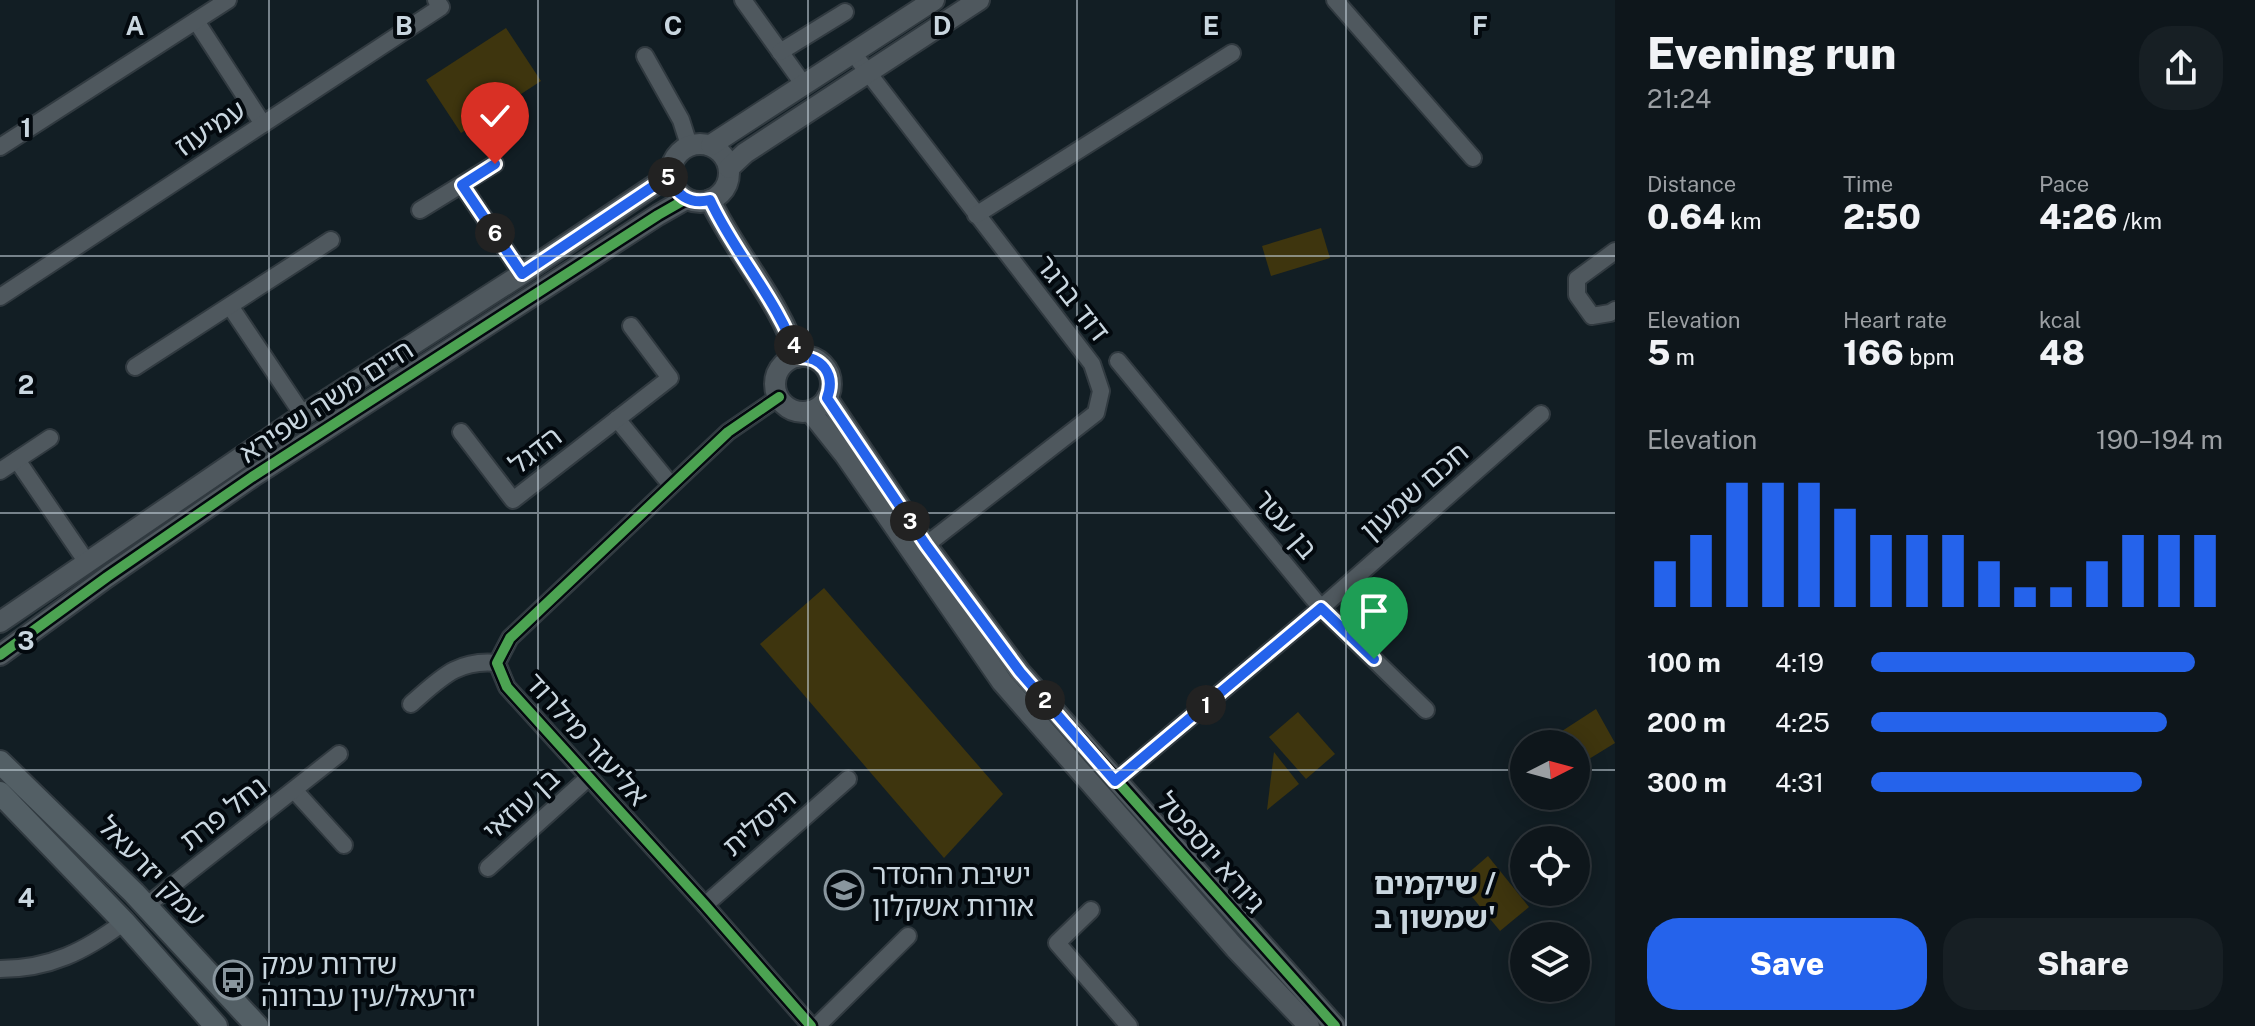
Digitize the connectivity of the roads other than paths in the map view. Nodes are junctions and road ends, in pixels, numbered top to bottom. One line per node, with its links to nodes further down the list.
1 (228, 0): 8 (street)
2 (436, 0): 15 (street, עמיעוז)
3 (743, 0): 9 (street)
4 (934, 0): 10 (street)
5 (979, 0): 13 (street)
6 (1335, 0): 19 (street)
7 (845, 12): 9 (street)
8 (196, 21): 15 (street); 18 (street)
9 (780, 52): 14 (street)
10 (853, 53): 13 (street, דוד ברגר); 14 (street)
11 (1232, 53): 27 (street)
12 (645, 56): 16 (street)
13 (867, 72): 21 (street); 27 (street, דוד ברגר)
14 (804, 85): 17 (street)
15 (263, 124): 31 (street, עמיעוז)
16 (689, 145): 17 (street); 22 (street)
17 (711, 145): 21 (street)
18 (0, 147)
19 (1473, 158)
20 (495, 164): 23 (street)
21 (729, 168): 25 (street)
22 (670, 175): 24 (street); 30 (street, חיים משה שפירא)
23 (462, 185): 26 (street); 30 (street)
24 (686, 199): 25 (street); 53 (street, חיים משה שפירא)
25 (710, 200): 35 (street)
26 (420, 210)
27 (976, 215): 49 (street, דוד ברגר)
28 (331, 240): 32 (street)
29 (1615, 251): 33 (street)
30 (522, 274): 42 (street, חיים משה שפירא)
31 (0, 297)
32 (230, 306): 37 (street); 42 (street)
33 (1615, 310)
34 (631, 326): 43 (street, הדגל)
35 (797, 357): 38 (street); 39 (street)
36 (1118, 361): 51 (street, בן עטר)
37 (135, 367)
38 (779, 397): 40 (street); 48 (street, אליעזר מילרוד)
39 (827, 398): 40 (street); 49 (street, גיורא יוספטל)
40 (810, 411): 72 (street, גיורא יוספטל)
41 (1541, 414): 51 (street, חכם שמעון)
42 (303, 415): 50 (street, חיים משה שפירא)
43 (617, 419): 44 (street, הדגל); 48 (street)
44 (461, 432)
45 (50, 438): 46 (street)
46 (17, 460): 47 (street); 50 (street)
47 (0, 471)
48 (671, 485): 54 (street, אליעזר מילרוד)
49 (926, 545): 61 (street, גיורא יוספטל)
50 (86, 561): 52 (street, חיים משה שפירא)
51 (1321, 608): 56 (street, בן עטר); 61 (street, חכם שמעון)
52 (0, 622)
53 (0, 655)
54 (497, 663): 55 (street); 59 (street, אליעזר מילרוד)
55 (411, 704)
56 (1426, 710)
57 (339, 754): 62 (street, נחל פרת)
58 (0, 762): 67 (main road, עמק יזרעאל)
59 (588, 778): 65 (street, בן עוזאי); 66 (street, אליעזר מילרוד)
60 (848, 779): 66 (street, תיסלית)
61 (1115, 781): 72 (street, גיורא יוספטל)
62 (294, 790): 64 (street, נחל פרת); 67 (street, נחל פרת)
63 (0, 793): 69 (main road, עמק יזרעאל)
64 (344, 845)
65 (488, 868)
66 (705, 905): 75 (street, אליעזר מילרוד)
67 (146, 906): 74 (main road, עמק יזרעאל)
68 (1091, 910): 76 (street)
69 (124, 922): 71 (street); 73 (main road, עמק יזרעאל)
70 (908, 936): 75 (street)
71 (0, 969)
72 (1316, 1024)
73 (216, 1026)
74 (257, 1026)
75 (814, 1026)
76 (1129, 1026)

